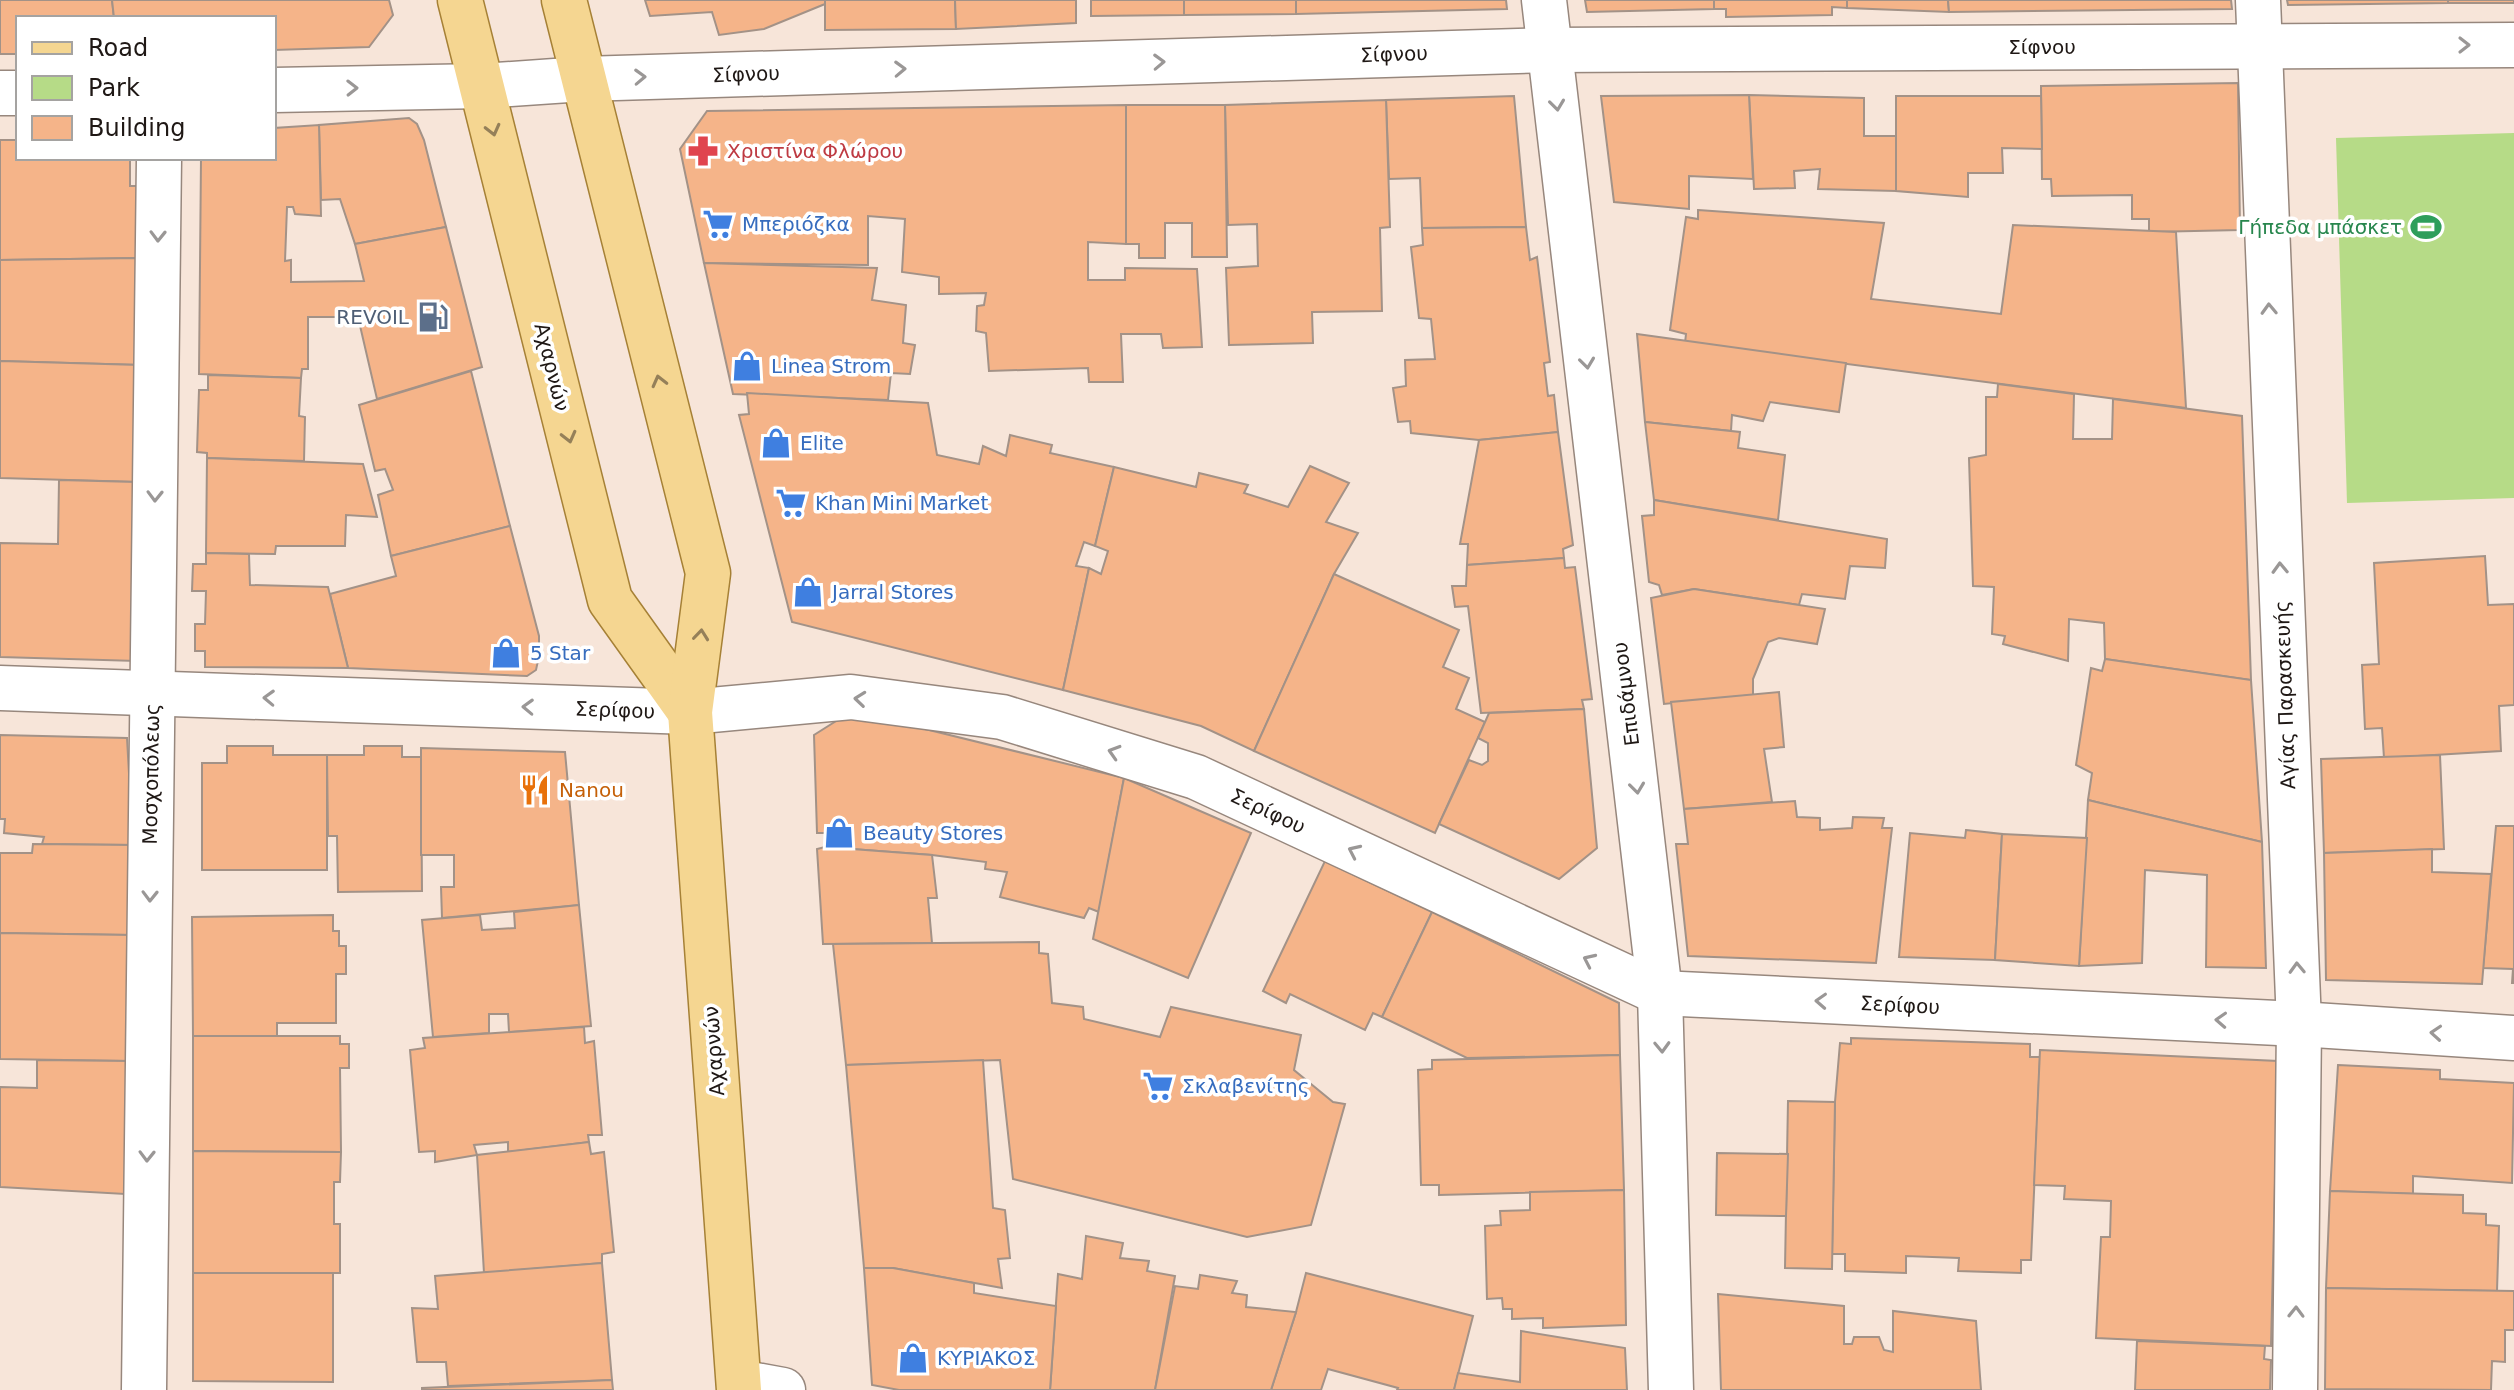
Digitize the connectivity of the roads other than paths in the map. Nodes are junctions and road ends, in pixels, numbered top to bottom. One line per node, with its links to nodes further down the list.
1 (460, 0): 9 (main road, Αχαρνών)
2 (564, 0): 8 (main road, Αχαρνών)
3 (1544, 0): 7 (street, Επιδάμνου)
4 (2258, 0): 5 (street, Αγίας Παρασκευής)
5 (2258, 45): 6 (street, Σίφνου, one-way to 6); 7 (street, Σίφνου); 16 (street, Αγίας Παρασκευής, one-way to 5)
6 (2514, 45)
7 (1551, 50): 8 (street, Σίφνου, one-way to 7); 15 (street, Επιδάμνου, one-way to 15)
8 (583, 79): 9 (street, Σίφνου); 14 (main road, Αχαρνών, one-way to 8)
9 (482, 86): 10 (street, Σίφνου, one-way to 9); 14 (main road, Αχαρνών, one-way to 14)
10 (276, 90)
11 (159, 160): 13 (street, Μοσχοπόλεως, one-way to 13)
12 (0, 688): 13 (street, Σερίφου)
13 (152, 694): 14 (street, Σερίφου, one-way to 13); 19 (street, Μοσχοπόλεως, one-way to 19)
14 (690, 712): 15 (street, Σερίφου, one-way to 14); 18 (main road, Αχαρνών)
15 (1660, 993): 16 (street, Σερίφου, one-way to 15); 21 (street, Επιδάμνου, one-way to 21)
16 (2299, 1024): 17 (street, Σερίφου, one-way to 16); 22 (street, Αγίας Παρασκευής, one-way to 16)
17 (2514, 1038)
18 (739, 1386): 20 (street)
19 (144, 1390)
20 (783, 1390)
21 (1671, 1390)
22 (2295, 1390)

